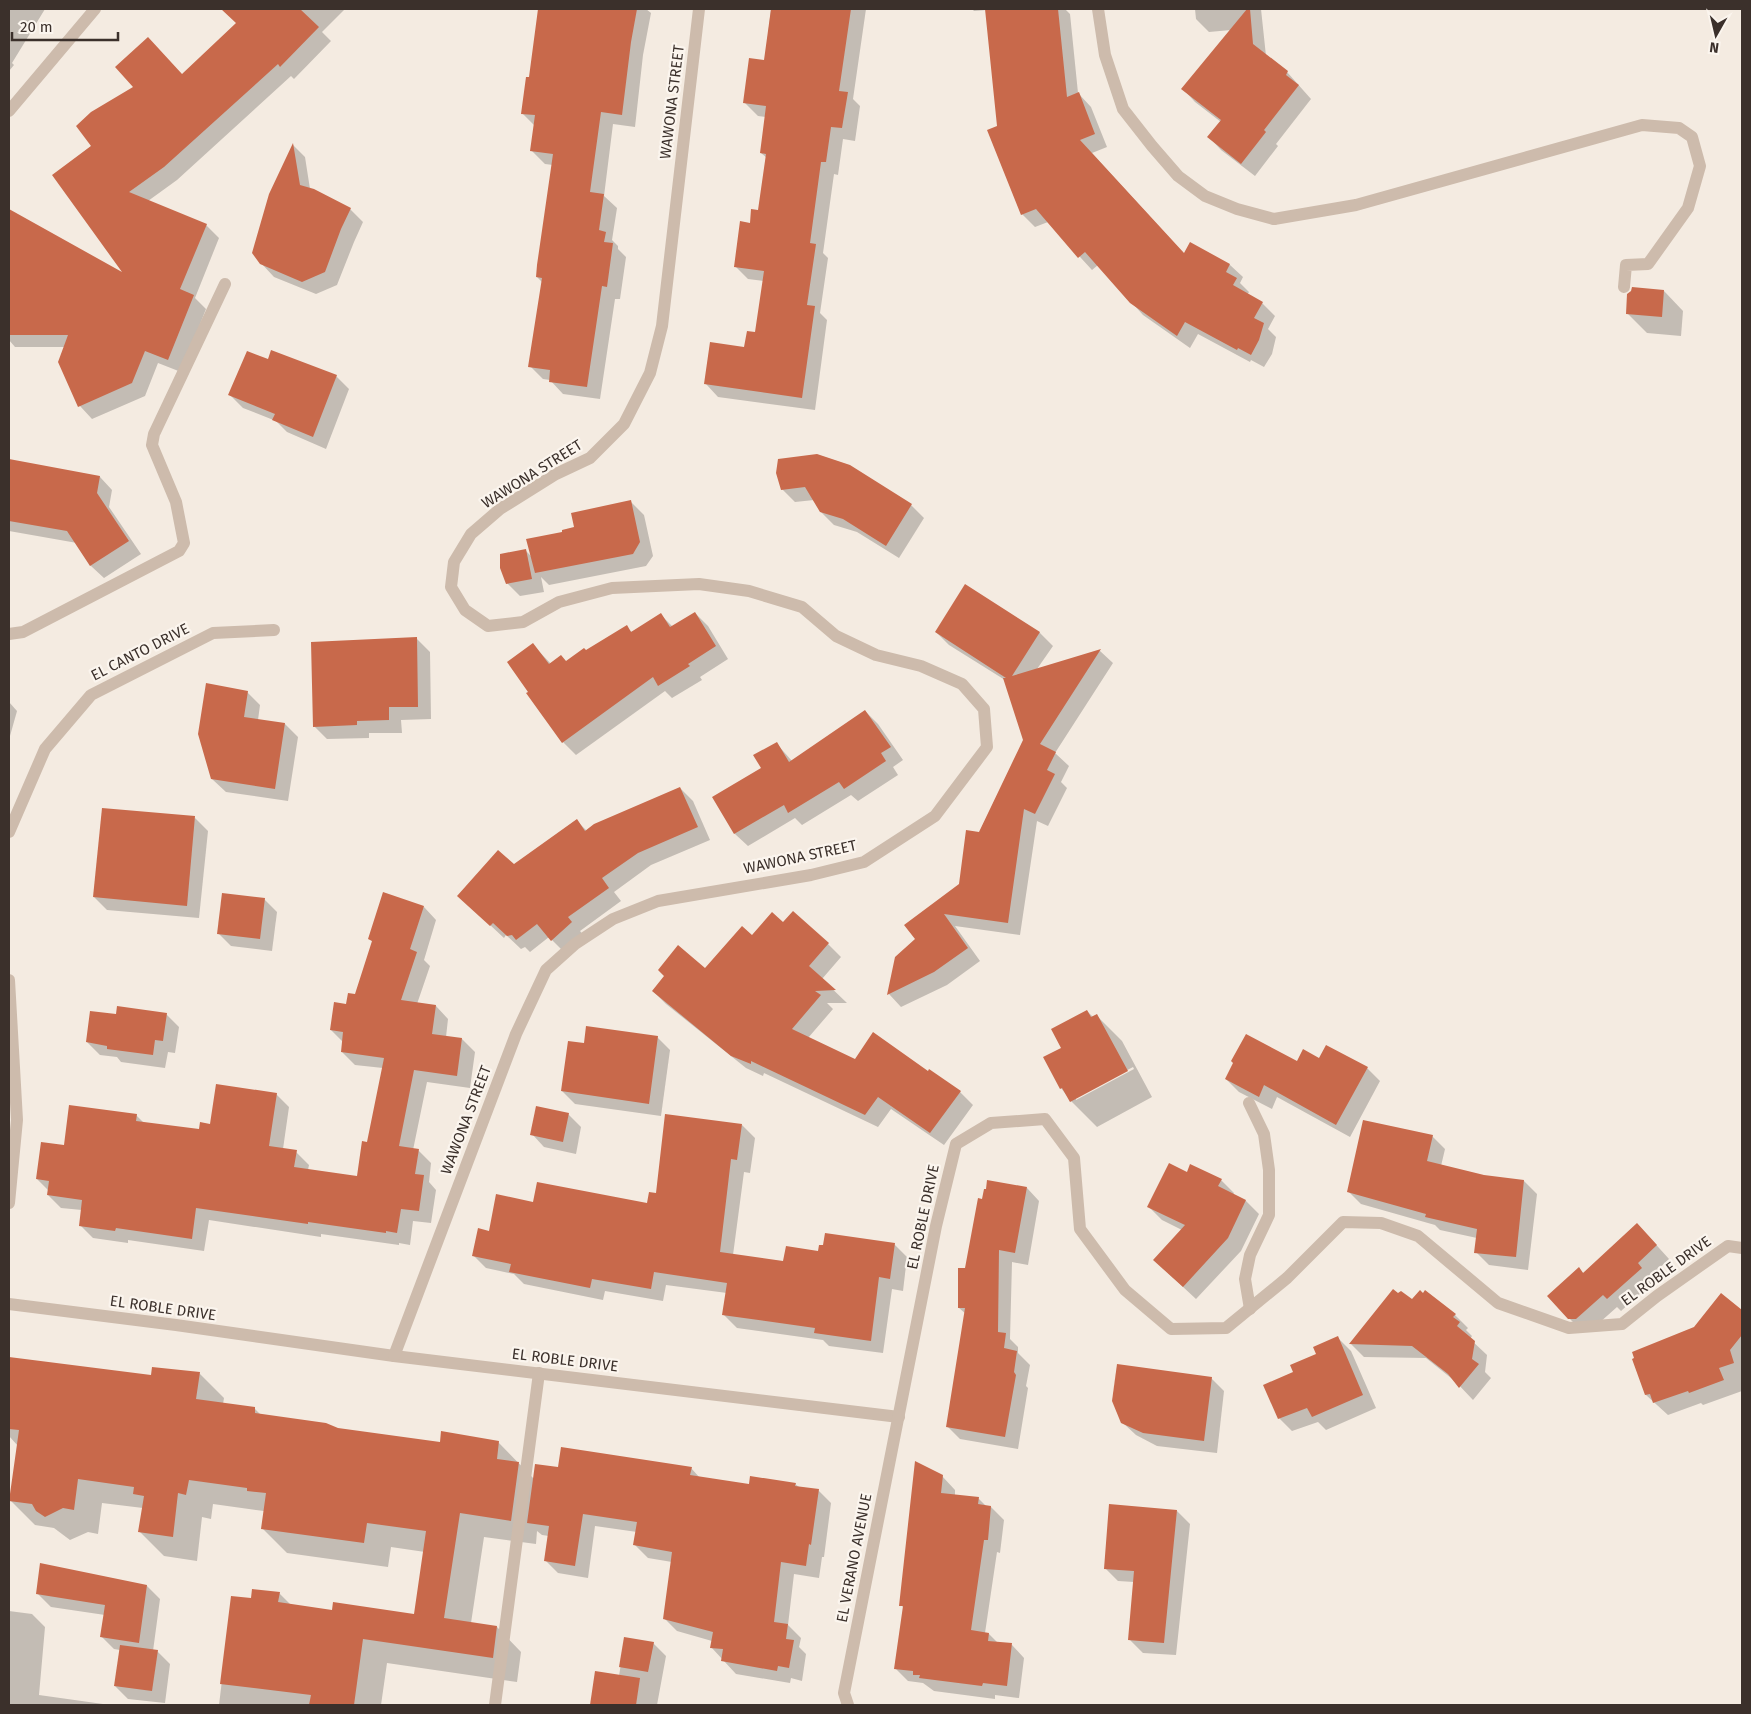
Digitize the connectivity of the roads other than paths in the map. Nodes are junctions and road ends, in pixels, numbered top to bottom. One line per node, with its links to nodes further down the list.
1 (95, 9): 4 (street)
2 (699, 9): 16 (street, WAWONA STREET)
3 (1098, 9): 6 (street)
4 (9, 110)
5 (225, 284): 8 (street)
6 (1624, 286)
7 (274, 630): 9 (street, EL CANTO DRIVE)
8 (9, 634)
9 (9, 832)
10 (9, 980): 12 (street)
11 (1248, 1103): 15 (street)
12 (9, 1202)
13 (1742, 1248): 15 (street, EL ROBLE DRIVE)
14 (9, 1304): 16 (street, EL ROBLE DRIVE)
15 (1250, 1309): 18 (street, EL ROBLE DRIVE)
16 (394, 1356): 17 (street, EL ROBLE DRIVE)
17 (539, 1373): 18 (street, EL ROBLE DRIVE); 19 (street)
18 (899, 1417): 20 (street, EL VERANO AVENUE)
19 (495, 1705)
20 (848, 1705)

